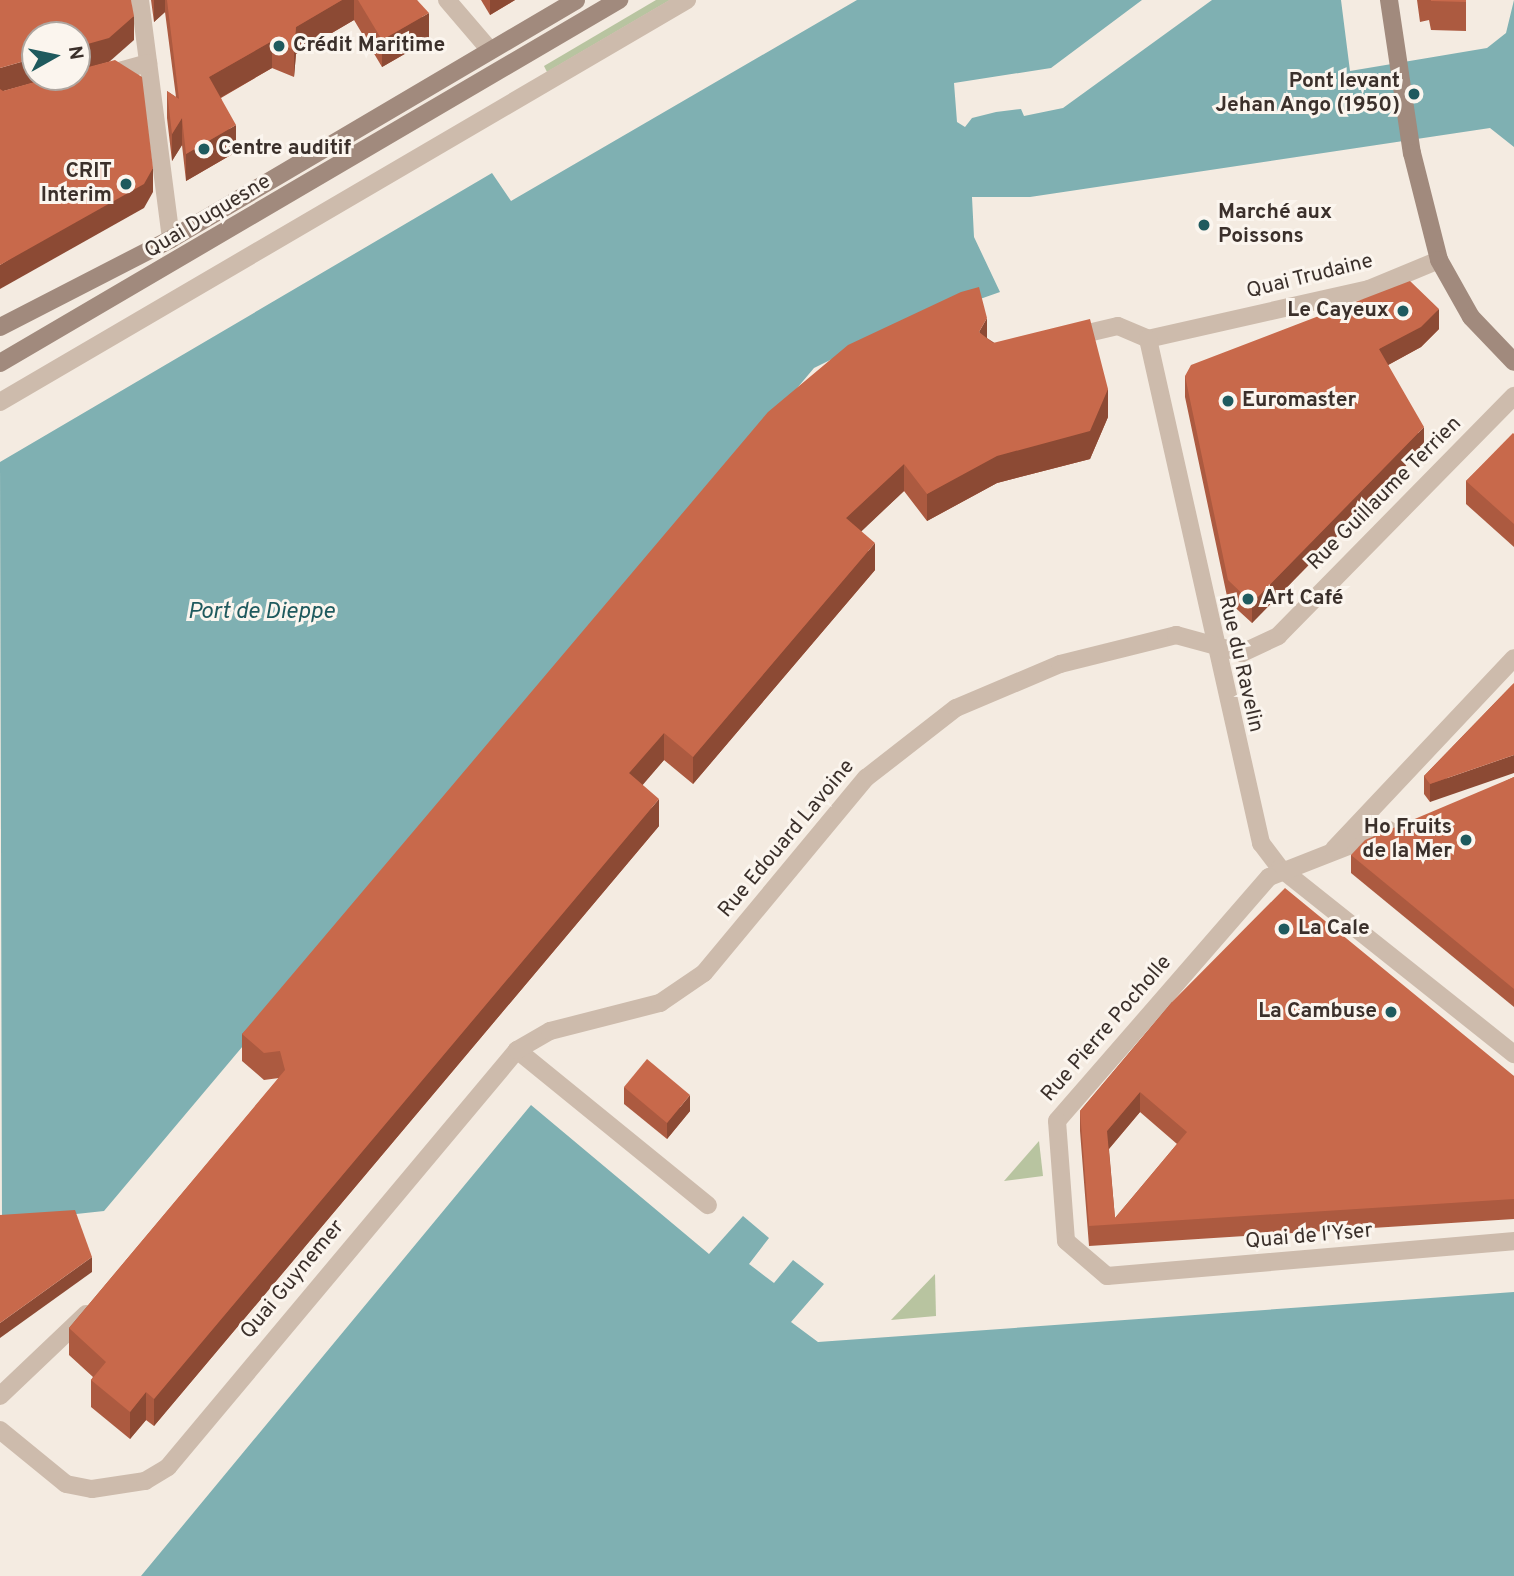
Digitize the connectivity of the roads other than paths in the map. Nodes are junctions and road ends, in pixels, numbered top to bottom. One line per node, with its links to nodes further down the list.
1 (141, 0): 8 (street)
2 (447, 0): 7 (street)
3 (576, 0): 7 (main road, Quai Duquesne)
4 (619, 0): 16 (main road, Quai Duquesne)
5 (687, 0): 18 (street)
6 (1389, 0): 11 (main road)
7 (489, 49): 10 (main road, Quai Duquesne)
8 (148, 63): 9 (street); 10 (street)
9 (91, 78)
10 (171, 239): 12 (main road, Quai Duquesne)
11 (1440, 260): 13 (street, Quai Trudaine); 15 (main road)
12 (2, 328)
13 (1148, 339): 14 (street); 19 (street, Rue du Ravelin)
14 (1054, 341)
15 (1514, 362)
16 (0, 363)
17 (1514, 396): 19 (street, Rue Guillaume Terrien)
18 (0, 402)
19 (1215, 645): 23 (street, Rue du Ravelin); 24 (street, Rue Edouard Lavoine)
20 (1514, 658): 22 (street)
21 (1407, 823): 22 (street)
22 (1329, 854): 23 (street)
23 (1280, 868): 25 (street, Rue du Ravelin); 29 (street, Rue Pierre Pocholle)
24 (517, 1050): 26 (street, Rue Edouard Lavoine); 27 (street)
25 (1513, 1050)
26 (488, 1079): 32 (street, Quai Guynemer)
27 (708, 1205)
28 (1514, 1241): 29 (street, Quai de l'Yser)
29 (1107, 1276)
30 (98, 1303): 31 (street)
31 (0, 1396)
32 (0, 1430)

